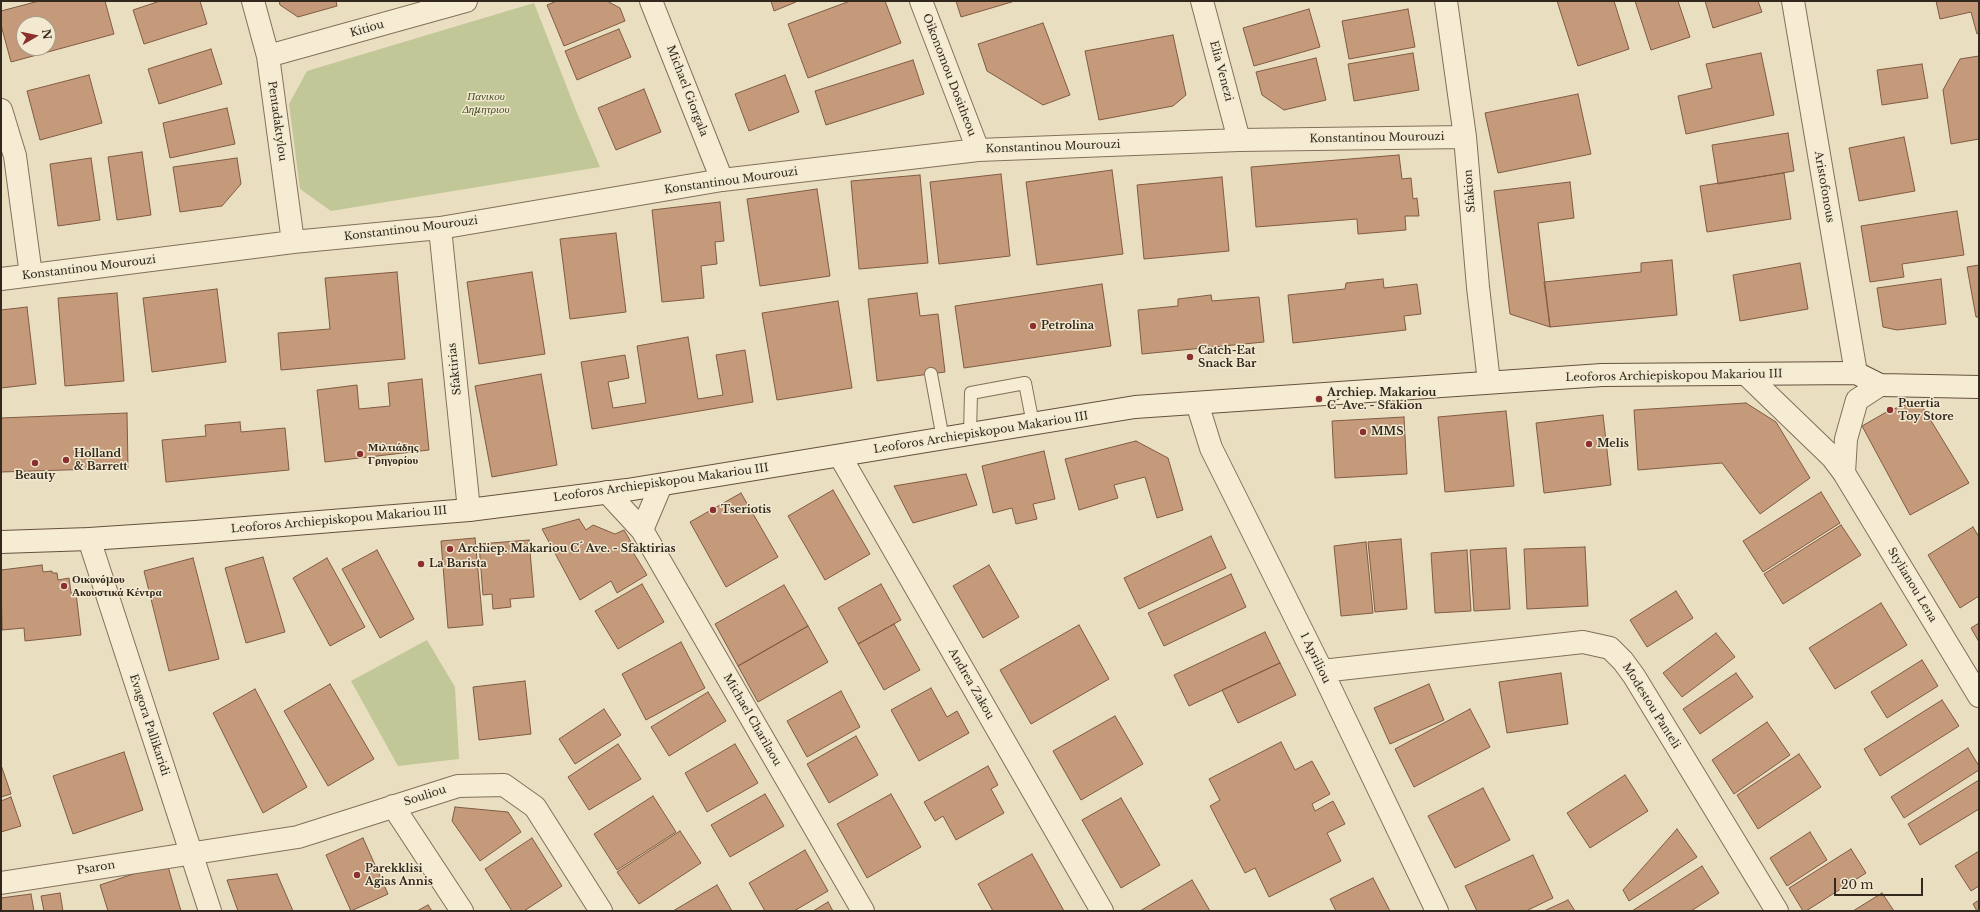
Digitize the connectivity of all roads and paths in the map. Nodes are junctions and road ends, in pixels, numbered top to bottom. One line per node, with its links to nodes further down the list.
1 (253, 1): 8 (street, Pentadaktylou)
2 (466, 1): 8 (street, Kitiou)
3 (651, 1): 13 (street, Michael Giorgala)
4 (921, 1): 12 (street, Oikonomou Dositheou)
5 (1202, 1): 11 (street, Elia Venezi)
6 (1446, 1): 10 (street, Sfakion)
7 (1793, 1): 18 (street, Aristofonous)
8 (268, 56): 15 (street, Pentadaktylou)
9 (1, 110): 16 (street)
10 (1466, 137): 11 (street, Konstantinou Mourouzi); 21 (street, Sfakion)
11 (1239, 140): 12 (street, Konstantinou Mourouzi)
12 (978, 150): 13 (street, Konstantinou Mourouzi)
13 (722, 180): 14 (street, Konstantinou Mourouzi)
14 (440, 228): 15 (street, Konstantinou Mourouzi); 32 (street, Sfaktirias)
15 (293, 242): 16 (street, Konstantinou Mourouzi)
16 (31, 275): 17 (street, Konstantinou Mourouzi)
17 (1, 279)
18 (1856, 373): 20 (street, Leoforos Archiepiskopou Makariou III); 22 (street, Leoforos Archiepiskopou Makariou III)
19 (931, 374): 27 (lane)
20 (1748, 375): 21 (street, Leoforos Archiepiskopou Makariou III); 29 (street, Stylianou Lena)
21 (1489, 382): 24 (street, Leoforos Archiepiskopou Makariou III)
22 (1880, 385): 23 (street, Leoforos Archiepiskopou Makariou III); 29 (street)
23 (1973, 385)
24 (1197, 403): 25 (street, Leoforos Archiepiskopou Makariou III); 36 (street, 1 Apriliou)
25 (1033, 424): 26 (street, Leoforos Archiepiskopou Makariou III); 26 (lane)
26 (970, 434): 27 (street, Leoforos Archiepiskopou Makariou III)
27 (943, 439): 28 (street, Leoforos Archiepiskopou Makariou III)
28 (840, 456): 30 (street, Leoforos Archiepiskopou Makariou III); 45 (street, Andrea Zakou)
29 (1844, 473): 37 (street, Stylianou Lena)
30 (661, 485): 31 (street, Leoforos Archiepiskopou Makariou III); 33 (street)
31 (607, 492): 32 (street, Leoforos Archiepiskopou Makariou III); 33 (street, Michael Charilaou)
32 (469, 510): 34 (street, Leoforos Archiepiskopou Makariou III)
33 (642, 530): 44 (street, Michael Charilaou)
34 (89, 539): 35 (street, Leoforos Archiepiskopou Makariou III); 39 (street, Evagora Pallikaridi)
35 (1, 542)
36 (1322, 671): 46 (street, 1 Apriliou); 47 (street, Modestou Panteli)
37 (1979, 696)
38 (393, 806): 39 (street, Souliou); 42 (street); 43 (street, Souliou)
39 (190, 853): 40 (street, Psaron); 41 (street, Evagora Pallikaridi)
40 (1, 883)
41 (210, 911)
42 (462, 911)
43 (601, 911)
44 (863, 911)
45 (1102, 911)
46 (1437, 911)
47 (1777, 911)

